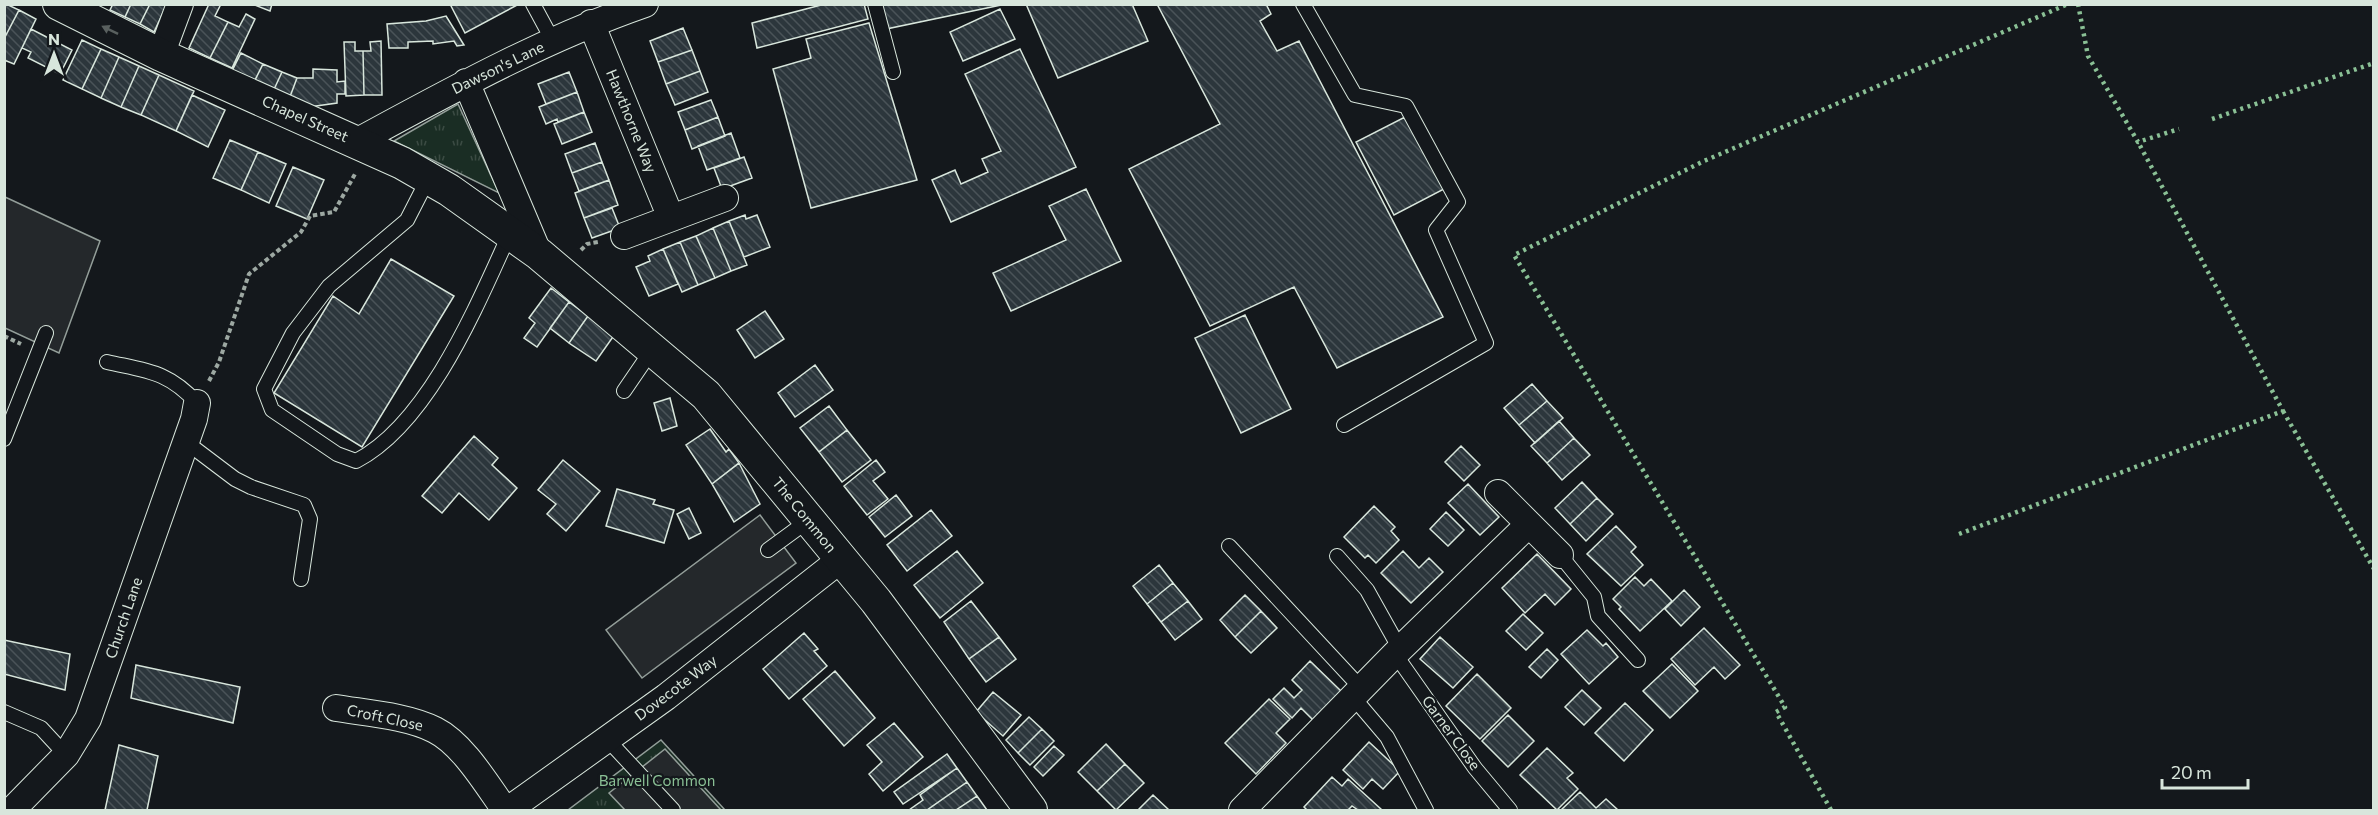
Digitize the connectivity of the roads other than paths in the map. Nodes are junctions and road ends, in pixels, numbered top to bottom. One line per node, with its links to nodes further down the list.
1 (59, 4): 9 (street, Chapel Street, one-way to 1)
2 (180, 4): 9 (street)
3 (533, 4): 8 (lane)
4 (645, 4): 7 (street, Dawson's Lane)
5 (875, 4): 10 (lane)
6 (1303, 4): 24 (lane)
7 (591, 23): 8 (street, Dawson's Lane); 15 (street, Hawthorne Way)
8 (553, 41): 11 (street, Dawson's Lane)
9 (162, 55): 12 (street, Chapel Street)
10 (893, 72)
11 (466, 82): 12 (street, Dawson's Lane); 18 (street)
12 (356, 142): 13 (street, Chapel Street)
13 (428, 178): 16 (street, Chapel Street); 16 (lane)
14 (725, 198): 15 (street)
15 (670, 219): 17 (street)
16 (510, 233): 18 (street, Chapel Street)
17 (624, 236)
18 (549, 263): 20 (street, The Common)
19 (46, 333): 25 (lane)
20 (652, 350): 22 (lane); 28 (street, The Common)
21 (107, 362): 23 (lane)
22 (624, 391)
23 (197, 403): 26 (street, Church Lane)
24 (1344, 425)
25 (4, 439)
26 (186, 442): 35 (lane); 42 (street, Church Lane)
27 (1498, 494): 29 (street)
28 (808, 520): 31 (lane); 34 (street, The Common)
29 (1529, 524): 32 (street); 36 (street)
30 (1229, 546): 38 (lane)
31 (768, 550)
32 (1560, 555): 37 (lane)
33 (1337, 556): 36 (lane, Garner Close)
34 (840, 560): 41 (street, Dovecote Way); 46 (street, The Common)
35 (301, 579)
36 (1397, 651): 38 (street); 49 (lane, Garner Close)
37 (1638, 660)
38 (1357, 693): 47 (street); 48 (lane)
39 (336, 708): 44 (street, Croft Close)
40 (4, 712): 42 (lane)
41 (606, 738): 44 (street, Dovecote Way); 45 (lane)
42 (66, 755): 43 (street, Church Lane)
43 (12, 810)
44 (506, 810)
45 (673, 810)
46 (1031, 810)
47 (1242, 810)
48 (1426, 810)
49 (1510, 810)

